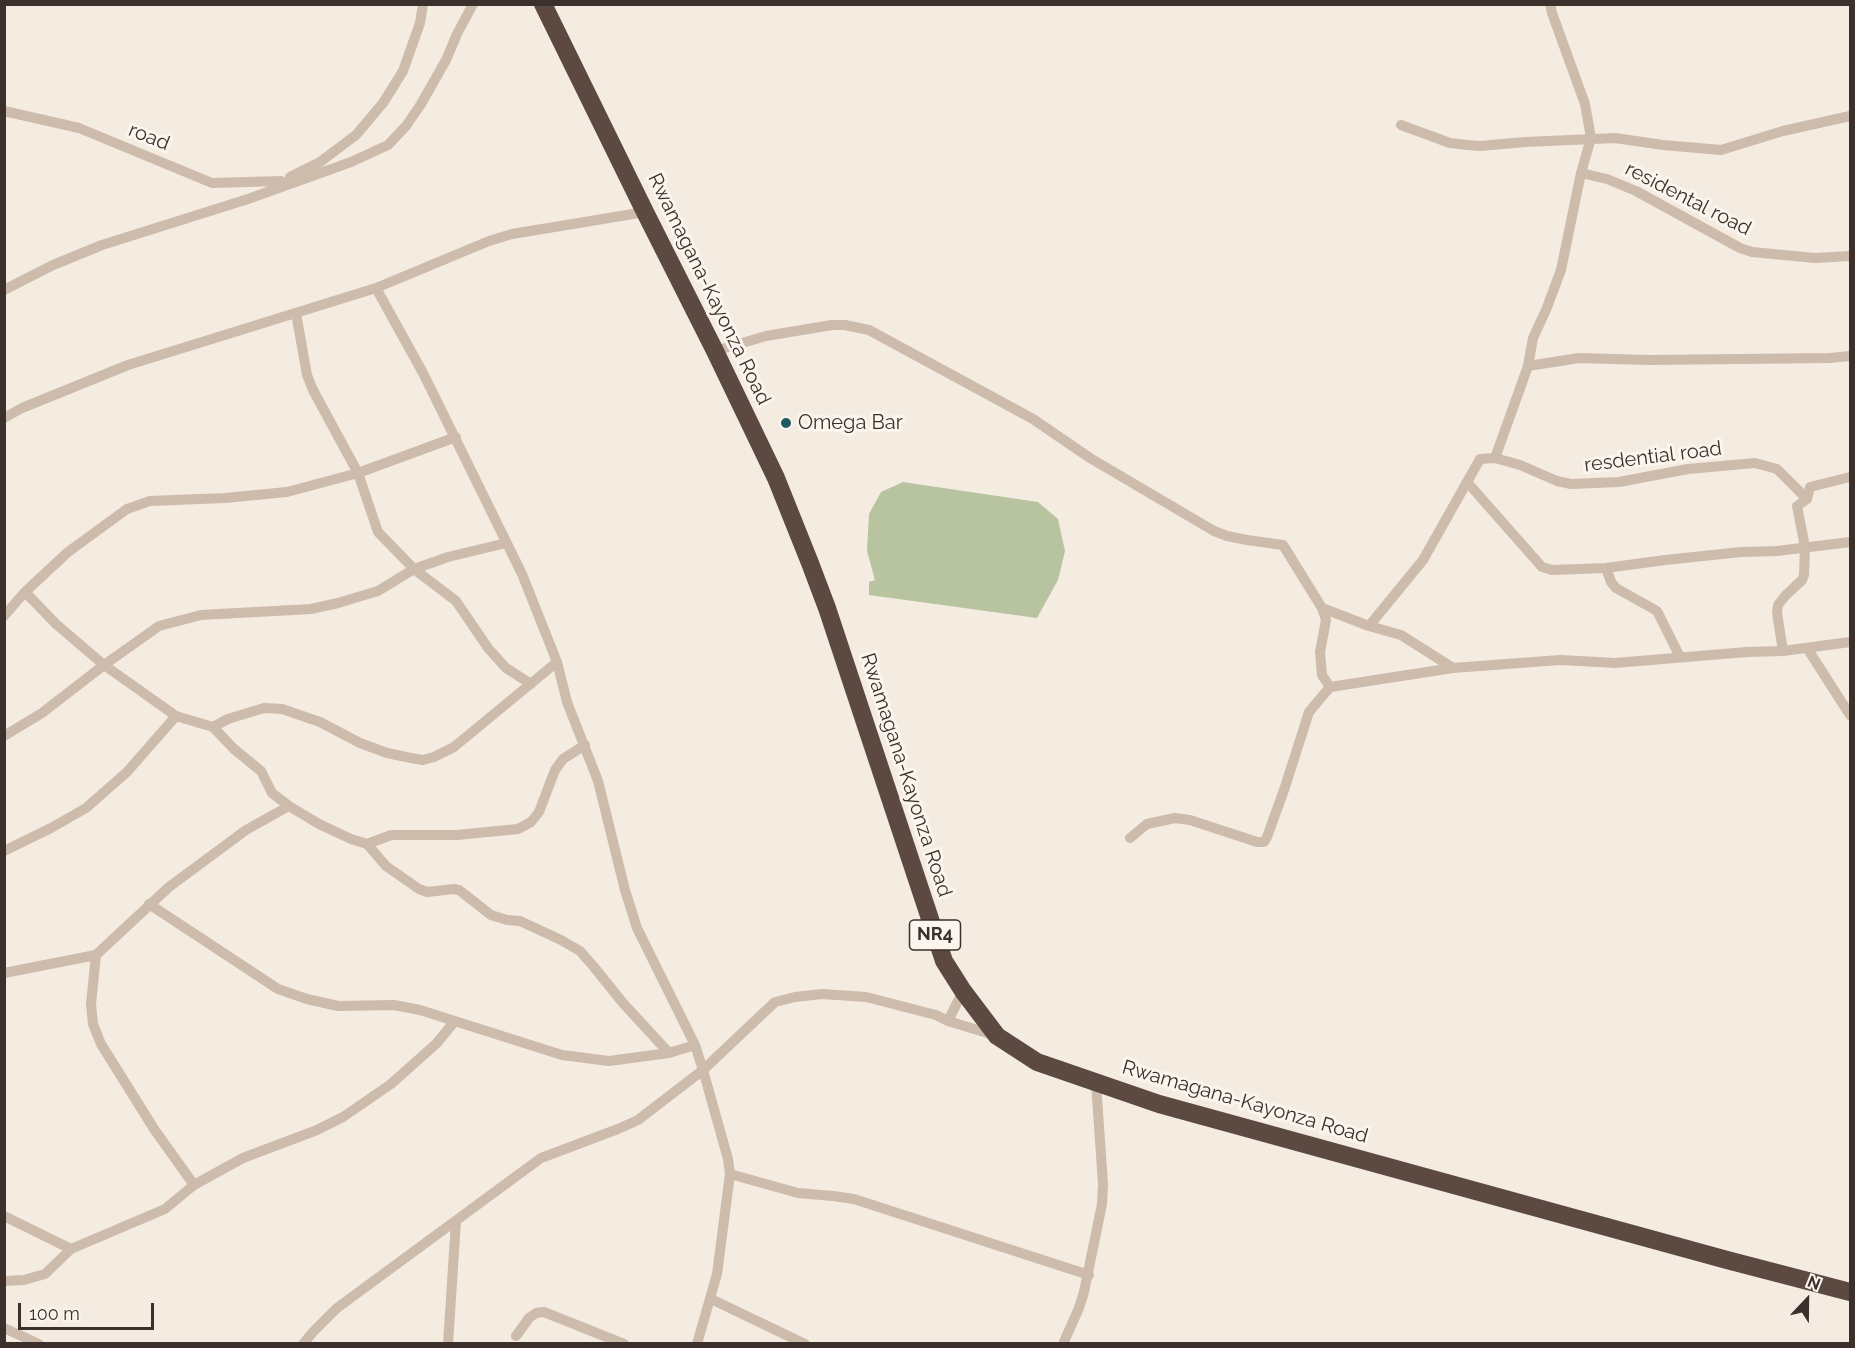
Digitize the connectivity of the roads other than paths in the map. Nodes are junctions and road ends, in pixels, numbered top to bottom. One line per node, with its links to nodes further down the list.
1 (423, 4): 10 (street)
2 (472, 4): 11 (street)
3 (543, 4): 12 (highway, Rwamagana-Kayonza Road / NR4)
4 (1550, 4): 8 (street)
5 (4, 111): 10 (street, road)
6 (1851, 117): 8 (street)
7 (1401, 125): 8 (street)
8 (1592, 138): 9 (street)
9 (1581, 173): 13 (street, residental road); 19 (street)
10 (281, 181): 11 (street)
11 (272, 190): 15 (street)
12 (645, 212): 14 (street); 17 (highway, Rwamagana-Kayonza Road / NR4)
13 (1851, 256)
14 (376, 288): 16 (street); 21 (street)
15 (4, 290)
16 (296, 313): 20 (street); 23 (street)
17 (715, 351): 33 (street); 57 (highway, Rwamagana-Kayonza Road / NR4)
18 (1851, 356): 19 (street)
19 (1528, 366): 22 (street)
20 (4, 418)
21 (456, 437): 23 (street); 28 (street)
22 (1495, 458): 25 (street); 26 (street, resdential road)
23 (358, 473): 31 (street); 32 (street)
24 (1851, 477): 26 (street)
25 (1467, 482): 30 (street); 35 (street)
26 (1807, 499): 29 (street)
27 (1851, 542): 29 (street)
28 (506, 543): 31 (street); 40 (street)
29 (1805, 547): 30 (street); 38 (street)
30 (1606, 568): 39 (street)
31 (414, 569): 41 (street); 43 (street)
32 (25, 592): 34 (street); 41 (street)
33 (1322, 608): 35 (street); 44 (street)
34 (4, 616)
35 (1369, 626): 42 (street)
36 (1851, 642): 37 (street)
37 (1807, 648): 38 (street); 45 (street)
38 (1784, 651): 39 (street)
39 (1680, 657): 42 (street)
40 (556, 662): 43 (street); 49 (street)
41 (104, 665): 46 (street); 48 (street)
42 (1453, 668): 44 (street)
43 (531, 684): 47 (street)
44 (1330, 687): 51 (street)
45 (1851, 715)
46 (176, 716): 47 (street); 53 (street)
47 (213, 727): 50 (street)
48 (4, 736)
49 (585, 745): 52 (street); 61 (street)
50 (289, 806): 52 (street); 54 (street)
51 (1130, 838)
52 (367, 844): 62 (street)
53 (4, 852)
54 (149, 904): 55 (street); 59 (street)
55 (96, 955): 56 (street); 66 (street)
56 (4, 973)
57 (963, 991): 58 (street); 60 (highway, Rwamagana-Kayonza Road / NR4)
58 (948, 1021): 60 (street); 63 (street)
59 (454, 1022): 62 (street); 66 (street)
60 (997, 1035): 64 (highway, Rwamagana-Kayonza Road / NR4)
61 (695, 1046): 62 (street); 63 (street)
62 (669, 1053)
63 (703, 1070): 65 (street); 68 (street)
64 (1096, 1083): 70 (street); 72 (highway, Rwamagana-Kayonza Road / NR4)
65 (729, 1174): 70 (street); 73 (street)
66 (194, 1185): 69 (street)
67 (4, 1216): 69 (street)
68 (456, 1221): 77 (street); 78 (street)
69 (71, 1249): 71 (street)
70 (1089, 1275): 82 (street)
71 (4, 1281)
72 (1851, 1292)
73 (711, 1299): 80 (street); 81 (street)
74 (4, 1328): 76 (street)
75 (516, 1336): 79 (street)
76 (39, 1344)
77 (303, 1344)
78 (448, 1344)
79 (624, 1344)
80 (697, 1344)
81 (805, 1344)
82 (1063, 1344)

